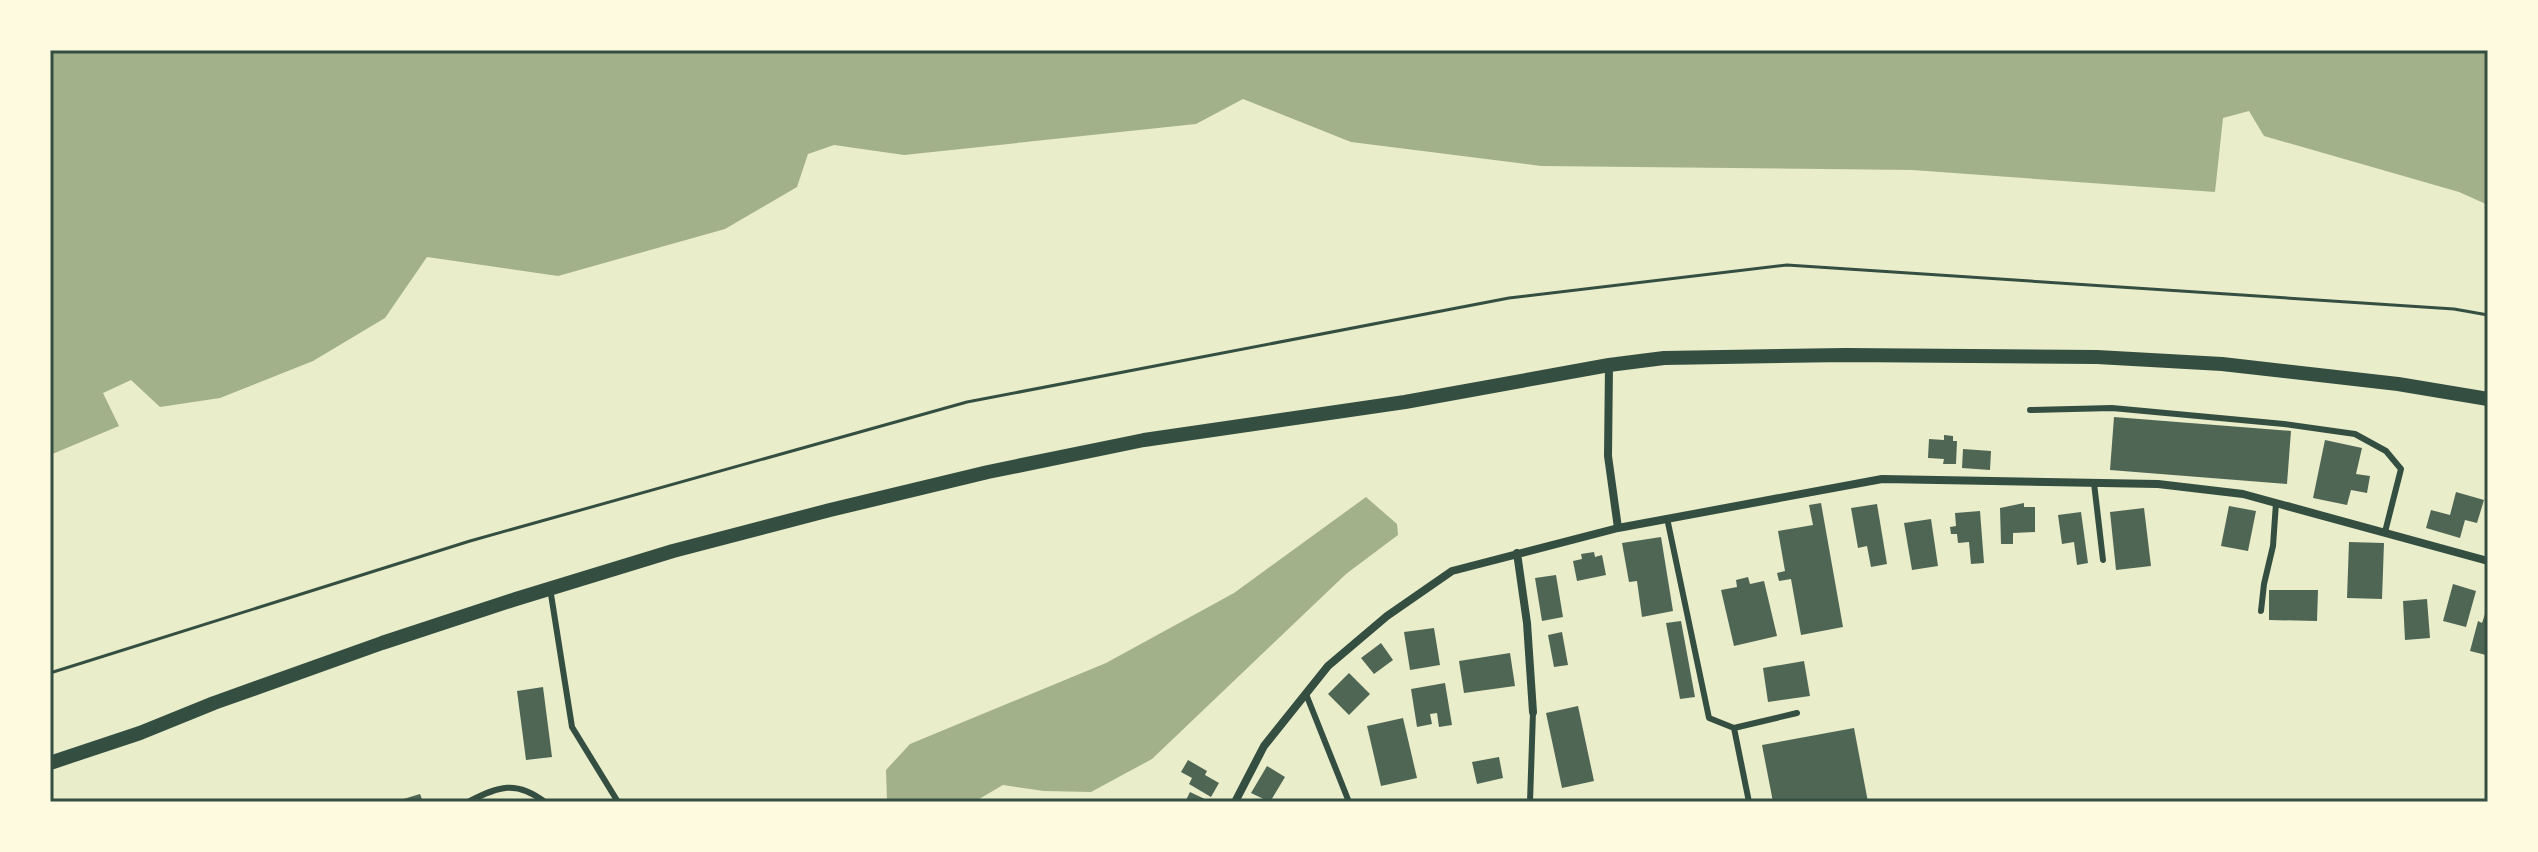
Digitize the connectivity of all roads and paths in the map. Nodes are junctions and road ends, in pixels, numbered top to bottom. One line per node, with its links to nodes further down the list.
1 (2488, 315): 15 (path)
2 (1609, 365): 3 (street); 8 (street); 13 (street)
3 (2488, 399)
4 (2030, 410): 9 (lane)
5 (2094, 483): 6 (street); 7 (street); 11 (lane)
6 (2276, 503): 9 (street); 14 (lane)
7 (1667, 518): 8 (street); 19 (lane)
8 (1618, 528): 10 (street)
9 (2385, 532): 12 (street)
10 (1517, 553): 16 (street); 17 (street)
11 (2103, 560)
12 (2488, 561)
13 (550, 588): 20 (street); 23 (lane)
14 (2261, 611)
15 (50, 673)
16 (1306, 694): 24 (street); 25 (lane)
17 (1533, 712): 26 (lane)
18 (1797, 713): 19 (lane)
19 (1734, 728): 27 (lane)
20 (50, 763)
21 (468, 802): 22 (lane)
22 (545, 802)
23 (618, 802)
24 (1235, 802)
25 (1349, 802)
26 (1530, 802)
27 (1749, 802)

